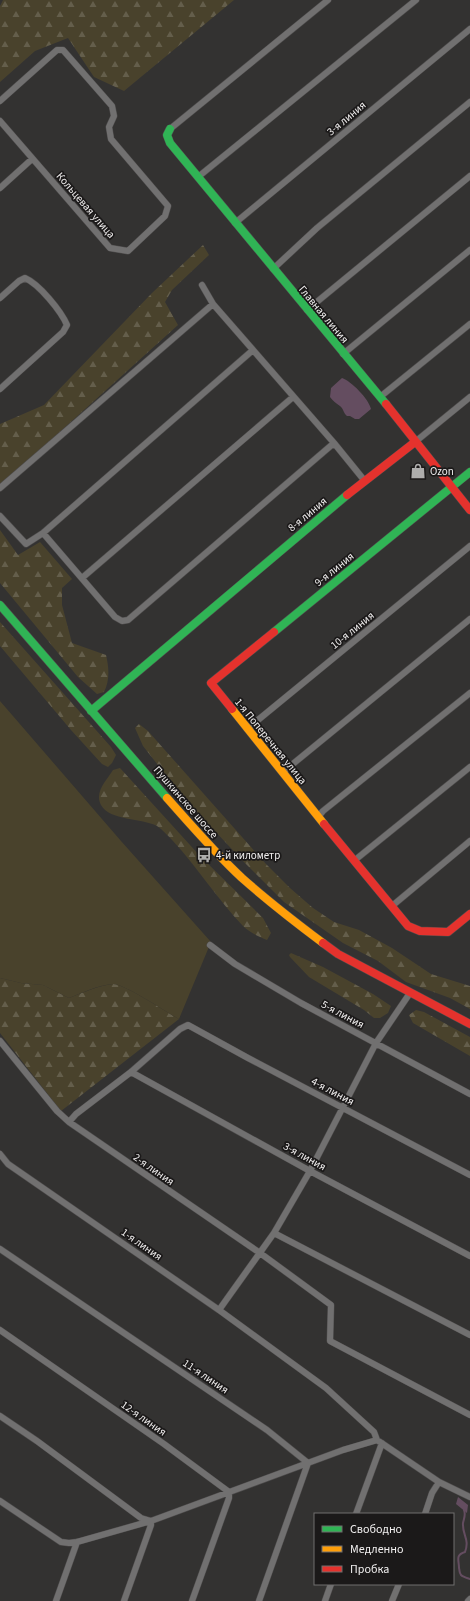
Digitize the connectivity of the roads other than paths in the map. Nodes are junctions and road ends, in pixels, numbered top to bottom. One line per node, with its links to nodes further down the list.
1 (328, 0): 7 (street)
2 (416, 0): 10 (street)
3 (470, 29): 12 (street, 3-я линия)
4 (0, 101): 8 (street, Кольцевая улица)
5 (470, 102): 14 (street)
6 (0, 121): 8 (street, Кольцевая улица)
7 (170, 129): 10 (street, Главная линия)
8 (32, 159): 11 (street)
9 (470, 176): 18 (street)
10 (198, 177): 12 (street, Главная линия)
11 (0, 188)
12 (235, 223): 14 (street, Главная линия)
13 (470, 250): 21 (street)
14 (272, 269): 18 (street, Главная линия)
15 (202, 285): 17 (street)
16 (0, 298): 22 (street)
17 (213, 304): 20 (street); 30 (street)
18 (307, 310): 21 (street, Главная линия)
19 (470, 324): 25 (street)
20 (253, 350): 23 (street); 34 (street)
21 (343, 354): 25 (street, Главная линия)
22 (0, 389)
23 (293, 397): 27 (street); 36 (street)
24 (470, 397): 26 (street, 8-я линия)
25 (380, 398): 26 (street, Главная линия)
26 (414, 442): 29 (street, 8-я линия); 31 (street, Главная линия)
27 (334, 443): 29 (street); 36 (street)
28 (470, 472): 31 (street, 9-я линия)
29 (364, 480): 41 (street, 8-я линия)
30 (0, 488)
31 (451, 488): 32 (street, Главная линия); 39 (street, 9-я линия)
32 (470, 510)
33 (0, 516): 34 (street)
34 (43, 533): 36 (street)
35 (470, 546): 42 (street, 10-я линия)
36 (82, 578)
37 (0, 605): 41 (street, Пушкинское шоссе)
38 (470, 619): 44 (street)
39 (211, 683): 42 (street, 1-я Поперечная улица)
40 (470, 693): 45 (street)
41 (91, 711): 51 (street, Пушкинское шоссе)
42 (247, 729): 44 (street, 1-я Поперечная улица)
43 (470, 767): 47 (street)
44 (283, 772): 45 (street, 1-я Поперечная улица)
45 (316, 814): 47 (street, 1-я Поперечная улица)
46 (470, 841): 48 (street)
47 (355, 860): 48 (street, 1-я Поперечная улица)
48 (392, 906): 49 (street, 1-я Поперечная улица)
49 (470, 914)
50 (210, 944): 54 (street, 5-я линия)
51 (410, 993): 52 (street, Пушкинское шоссе); 54 (street)
52 (470, 1024)
53 (0, 1041): 58 (street, 2-я линия)
54 (376, 1043): 56 (street, 5-я линия); 57 (street)
55 (131, 1072): 57 (street, 4-я линия); 58 (street); 60 (street, 3-я линия)
56 (470, 1094)
57 (343, 1108): 60 (street); 61 (street, 4-я линия)
58 (69, 1122): 64 (street, 2-я линия)
59 (0, 1154): 66 (street, 1-я линия)
60 (310, 1171): 62 (street); 65 (street, 3-я линия)
61 (470, 1175)
62 (274, 1232): 64 (street); 68 (street)
63 (0, 1248): 72 (street, 11-я линия)
64 (260, 1253): 66 (street); 69 (street, 2-я линия)
65 (470, 1256)
66 (219, 1310): 71 (street, 1-я линия)
67 (0, 1330): 74 (street, 12-я линия)
68 (470, 1335)
69 (470, 1415)
70 (0, 1416): 79 (street)
71 (380, 1441): 72 (street); 73 (street, 1-я линия); 77 (street)
72 (308, 1463): 74 (street); 86 (street)
73 (439, 1482): 75 (street, 1-я линия); 78 (street)
74 (229, 1492): 79 (street); 85 (street)
75 (470, 1497)
76 (0, 1501): 80 (street)
77 (356, 1513)
78 (425, 1513)
79 (151, 1523): 80 (street); 84 (street)
80 (77, 1542): 83 (street)
81 (399, 1585): 88 (street)
82 (330, 1586): 87 (street)
83 (56, 1601)
84 (124, 1601)
85 (192, 1601)
86 (259, 1601)
87 (325, 1601)
88 (392, 1601)

